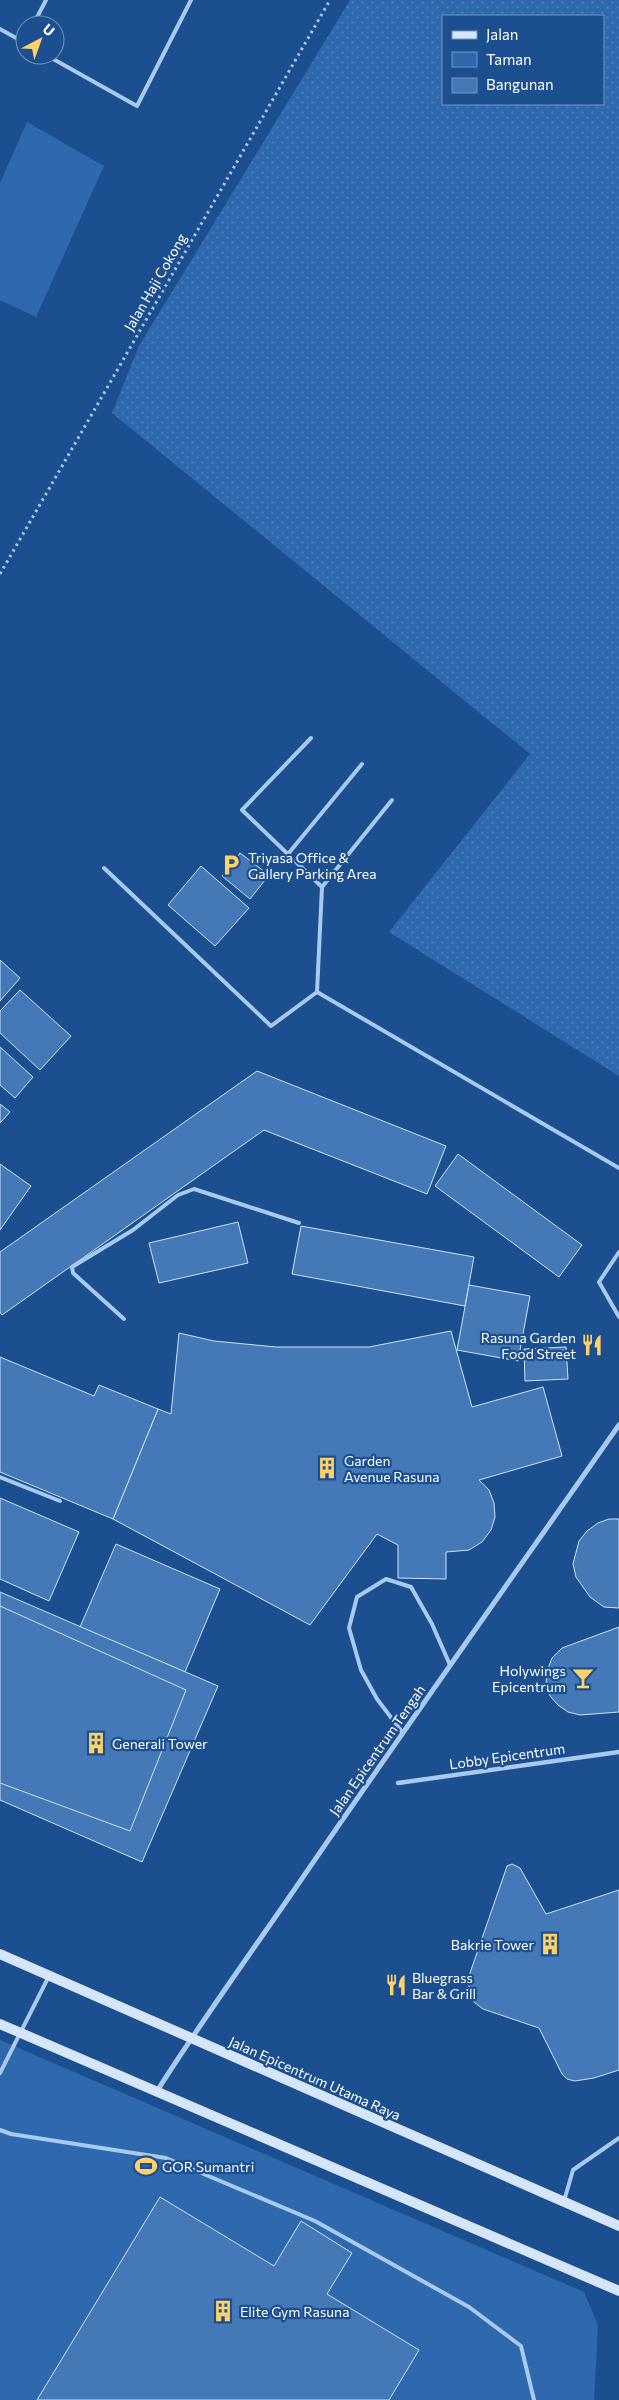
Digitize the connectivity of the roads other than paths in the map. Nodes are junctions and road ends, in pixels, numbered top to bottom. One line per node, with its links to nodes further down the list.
1 (46, 0): 3 (lane)
2 (191, 0): 6 (lane)
3 (39, 15)
4 (0, 29): 5 (lane)
5 (15, 37)
6 (64, 65)
7 (311, 738): 10 (lane)
8 (362, 764): 10 (lane)
9 (392, 800): 12 (lane)
10 (288, 854): 12 (lane)
11 (104, 868): 13 (lane)
12 (322, 887): 13 (lane)
13 (317, 992): 14 (lane)
14 (619, 1168)
15 (299, 1223): 18 (lane)
16 (619, 1252): 17 (lane)
17 (619, 1317)
18 (124, 1319)
19 (619, 1424): 22 (street, Jalan Epicentrum Tengah)
20 (0, 1477): 21 (lane)
21 (60, 1501)
22 (451, 1666): 23 (street, Jalan Epicentrum Tengah); 23 (lane)
23 (402, 1732): 30 (street, Jalan Epicentrum Tengah)
24 (619, 1752): 25 (street, Lobby Epicentrum)
25 (398, 1783)
26 (0, 1954): 27 (main road, Jalan Epicentrum Utama Raya)
27 (49, 1976): 29 (lane); 30 (main road, Jalan Epicentrum Utama Raya)
28 (0, 2024): 29 (main road)
29 (21, 2033): 31 (lane); 32 (main road)
30 (191, 2038): 32 (street, Jalan Epicentrum Tengah); 35 (main road, Jalan Epicentrum Utama Raya)
31 (0, 2073)
32 (157, 2092): 37 (main road)
33 (0, 2130): 38 (lane)
34 (619, 2138): 35 (lane)
35 (563, 2201): 36 (main road, Jalan Epicentrum Utama Raya)
36 (619, 2226)
37 (619, 2291)
38 (534, 2400)

